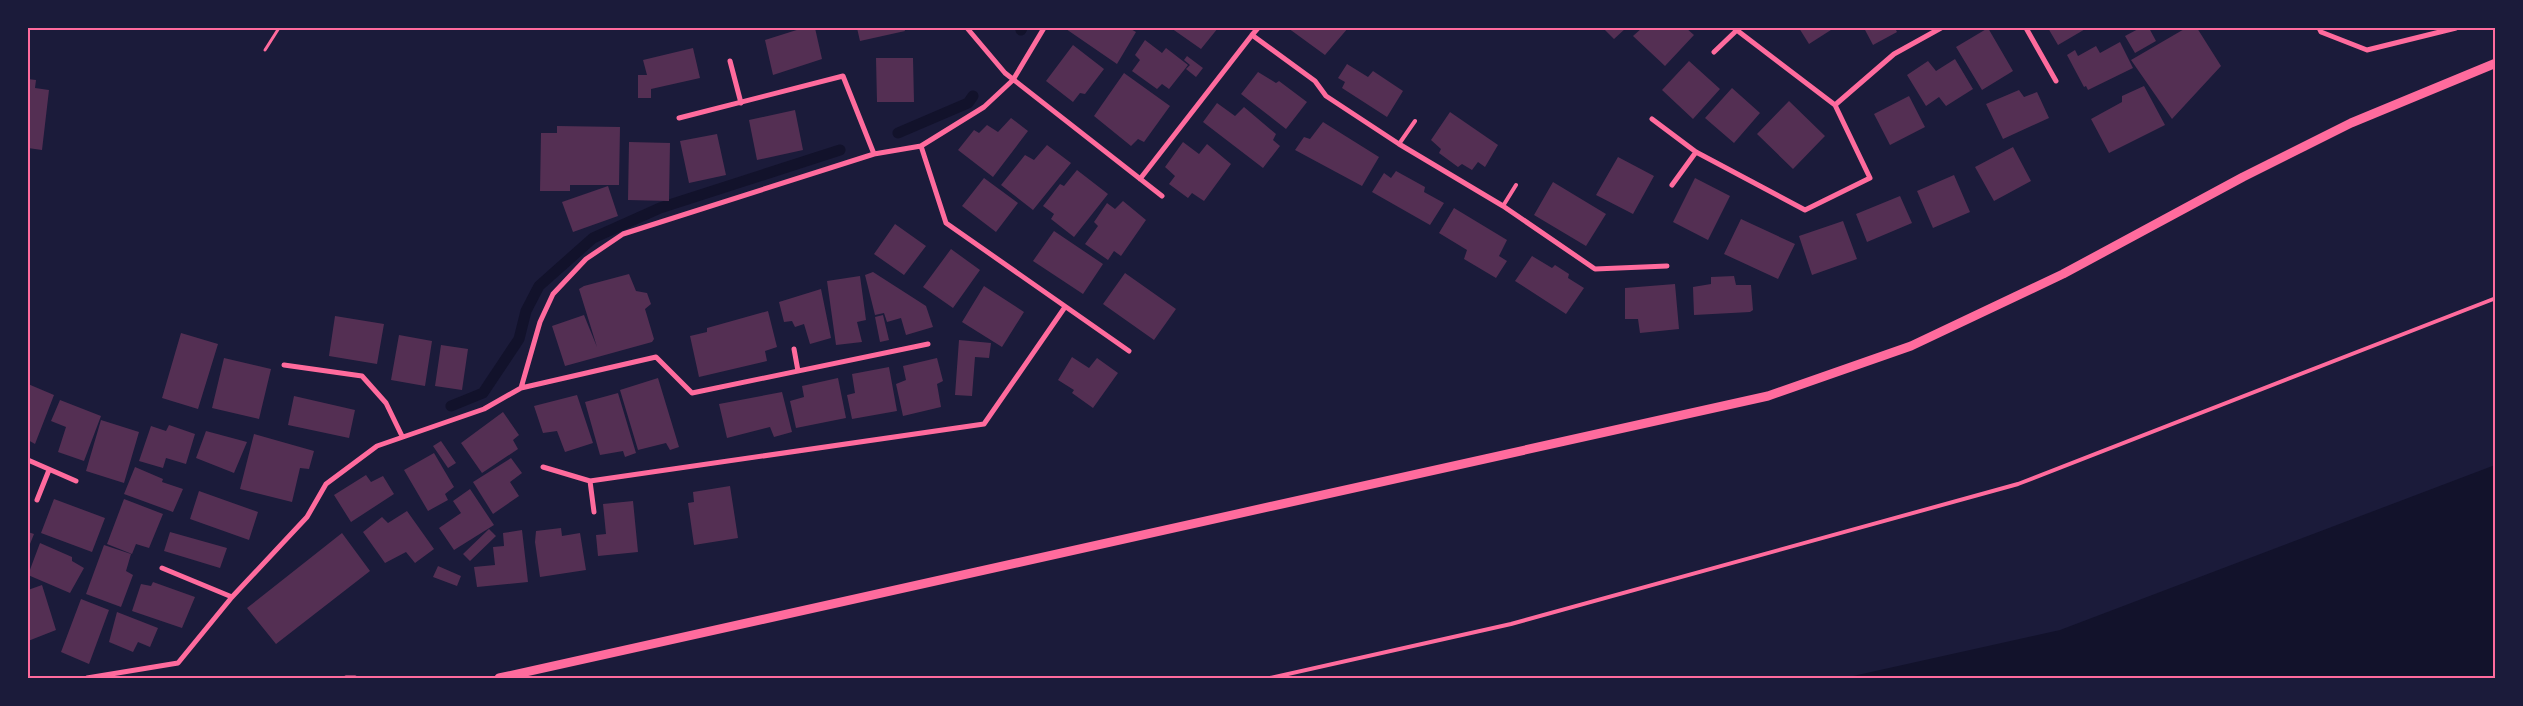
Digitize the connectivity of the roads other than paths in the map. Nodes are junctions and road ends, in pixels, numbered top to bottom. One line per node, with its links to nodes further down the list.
1 (967, 28): 13 (street)
2 (1044, 28): 13 (street)
3 (1258, 28): 9 (street)
4 (1941, 28): 16 (street)
5 (2026, 28): 14 (street)
6 (2319, 28): 7 (street)
7 (2456, 28)
8 (1736, 29): 10 (street); 16 (street)
9 (1252, 34): 20 (street); 24 (street)
10 (1714, 52)
11 (730, 61): 15 (street)
12 (2496, 63): 51 (street)
13 (1013, 80): 21 (street); 24 (street)
14 (2056, 81)
15 (741, 103): 17 (street); 23 (street)
16 (1835, 105): 22 (street)
17 (679, 118)
18 (1652, 119): 22 (street)
19 (1415, 121): 20 (lane)
20 (1399, 144): 28 (street)
21 (921, 146): 23 (street); 31 (street)
22 (1696, 152): 26 (street)
23 (874, 154): 37 (street)
24 (1140, 179): 27 (street)
25 (1516, 185): 28 (lane)
26 (1672, 185)
27 (1162, 196)
28 (1503, 206): 29 (street)
29 (1667, 266)
30 (2496, 298): 52 (lane)
31 (1065, 307): 34 (street); 43 (street)
32 (928, 344): 36 (street)
33 (794, 349): 36 (street)
34 (1129, 351)
35 (284, 365): 38 (street)
36 (798, 371): 37 (street)
37 (520, 388): 38 (street)
38 (402, 436): 47 (street)
39 (28, 460): 41 (street)
40 (543, 467): 43 (street)
41 (49, 470): 42 (street); 44 (street)
42 (76, 481)
43 (590, 481): 45 (street)
44 (37, 500)
45 (594, 512)
46 (162, 568): 47 (street)
47 (232, 597): 48 (street)
48 (87, 678)
49 (346, 678): 50 (street)
50 (355, 678)
51 (500, 678)
52 (1270, 678)

